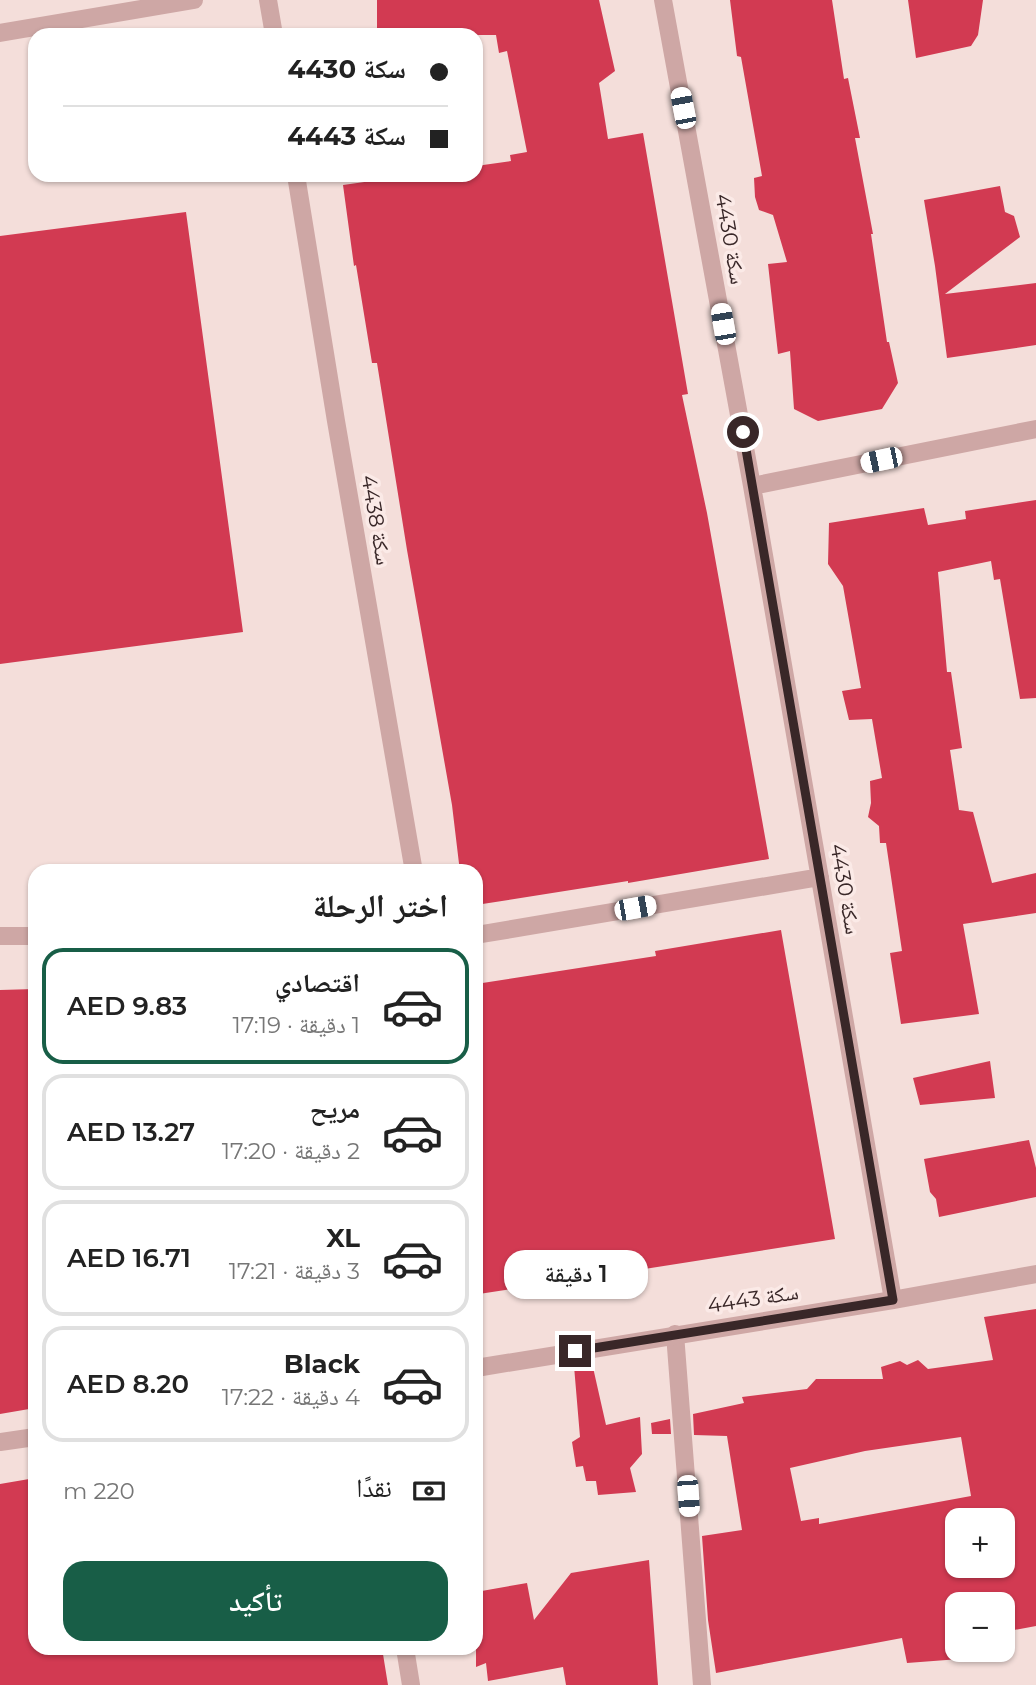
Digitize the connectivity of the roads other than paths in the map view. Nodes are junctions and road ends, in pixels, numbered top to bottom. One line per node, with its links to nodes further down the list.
1 (194, 0): 4 (street)
2 (268, 0): 5 (street)
3 (663, 0): 9 (street, سكة 4430)
4 (107, 7): 6 (street)
5 (273, 28)
6 (0, 33)
7 (297, 182): 10 (street, سكة 4438)
8 (1036, 429): 9 (street)
9 (752, 486): 11 (street, سكة 4430)
10 (413, 864)
11 (820, 877): 12 (street); 16 (street, سكة 4430)
12 (483, 934)
13 (0, 936): 14 (street)
14 (28, 936)
15 (1036, 1274): 16 (street, سكة 4443)
16 (893, 1300): 17 (street, سكة 4443)
17 (675, 1334): 18 (street, سكة 4443); 23 (street)
18 (483, 1366)
19 (28, 1438): 20 (street)
20 (0, 1442)
21 (406, 1655): 22 (street)
22 (411, 1685)
23 (702, 1685)

